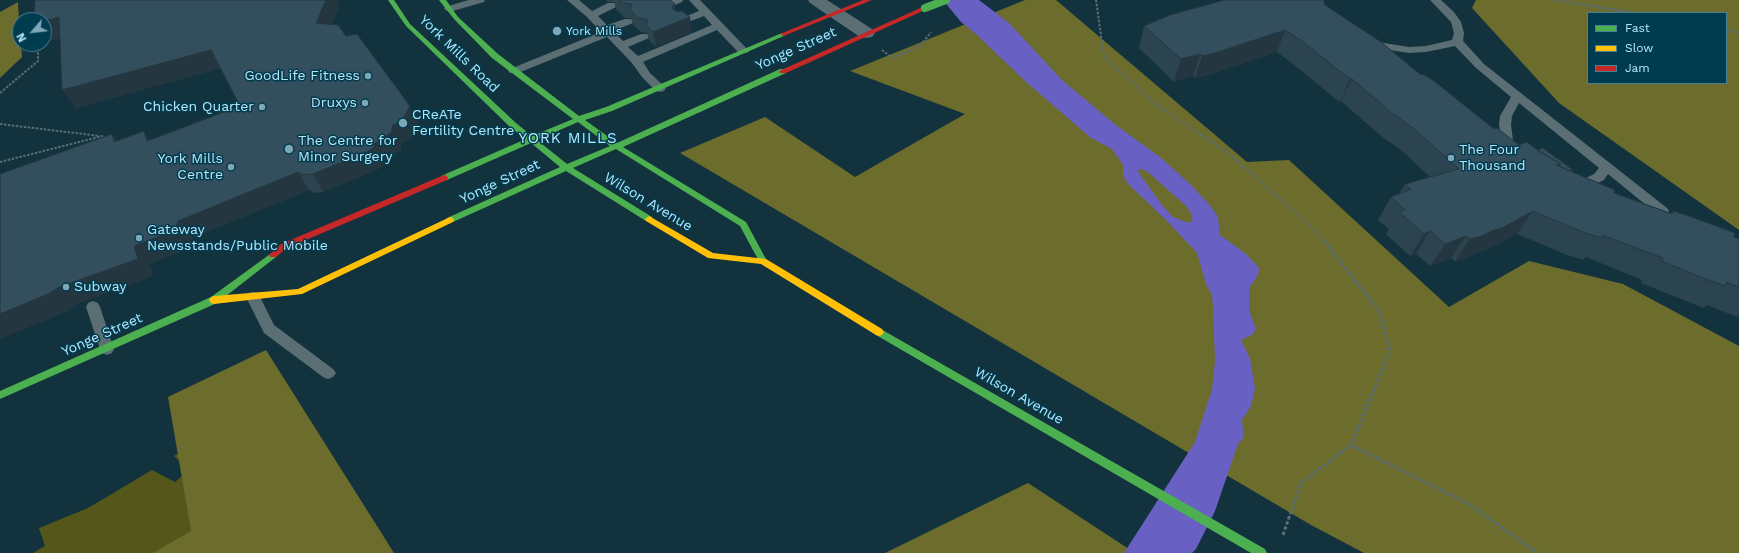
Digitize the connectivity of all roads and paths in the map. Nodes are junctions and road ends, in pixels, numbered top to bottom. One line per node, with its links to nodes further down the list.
1 (391, 0): 43 (main road, York Mills Road)
2 (442, 0): 15 (main road, York Mills Road)
3 (480, 0): 15 (lane)
4 (573, 0): 19 (lane)
5 (678, 0): 14 (lane)
6 (694, 0): 16 (lane)
7 (816, 0): 18 (street)
8 (869, 0): 18 (main road, Yonge Street)
9 (946, 0): 26 (main road, Yonge Street, bridge)
10 (1096, 0): 59 (path)
11 (1435, 0): 30 (lane)
12 (1553, 0): 17 (path)
13 (612, 5): 19 (lane)
14 (664, 6)
15 (449, 9): 36 (main road, York Mills Road)
16 (705, 12): 21 (lane); 22 (lane)
17 (1630, 12)
18 (836, 13): 26 (street); 33 (main road, Yonge Street)
19 (591, 15): 25 (lane)
20 (628, 21): 25 (lane)
21 (681, 22)
22 (718, 26): 33 (lane); 35 (lane)
23 (933, 29): 32 (path)
24 (1727, 29): 27 (path)
25 (607, 31): 31 (lane); 36 (lane)
26 (866, 33): 45 (main road, Yonge Street)
27 (1739, 33)
28 (645, 36): 31 (lane)
29 (1360, 36): 30 (lane)
30 (1457, 42): 39 (lane)
31 (620, 46): 35 (lane)
32 (877, 46)
33 (742, 51): 37 (main road, Yonge Street)
34 (38, 52): 38 (path)
35 (636, 61): 37 (lane)
36 (514, 71): 40 (main road, York Mills Road)
37 (660, 88): 40 (main road, Yonge Street)
38 (0, 93)
39 (1517, 97): 47 (lane); 49 (lane)
40 (579, 119): 43 (main road, Yonge Street); 45 (main road, Wilson Avenue)
41 (0, 124): 42 (path)
42 (103, 136): 44 (path); 46 (path)
43 (530, 140): 48 (main road, Wilson Avenue); 54 (main road, Yonge Street)
44 (104, 142)
45 (616, 146): 48 (main road, Yonge Street); 52 (main road, Wilson Avenue)
46 (0, 162)
47 (1518, 162)
48 (566, 167): 52 (main road, Wilson Avenue); 53 (main road, Yonge Street)
49 (1606, 168): 50 (lane); 51 (lane)
50 (1560, 184)
51 (1662, 211)
52 (763, 261): 61 (main road, Wilson Avenue)
53 (253, 297): 54 (main road, Yonge Street); 57 (lane)
54 (214, 300): 56 (main road, Yonge Street)
55 (93, 307): 56 (lane)
56 (107, 348): 58 (main road, Yonge Street)
57 (328, 373)
58 (0, 395)
59 (1351, 445): 60 (path); 62 (path)
60 (1282, 539)
61 (1261, 553)
62 (1537, 553)

